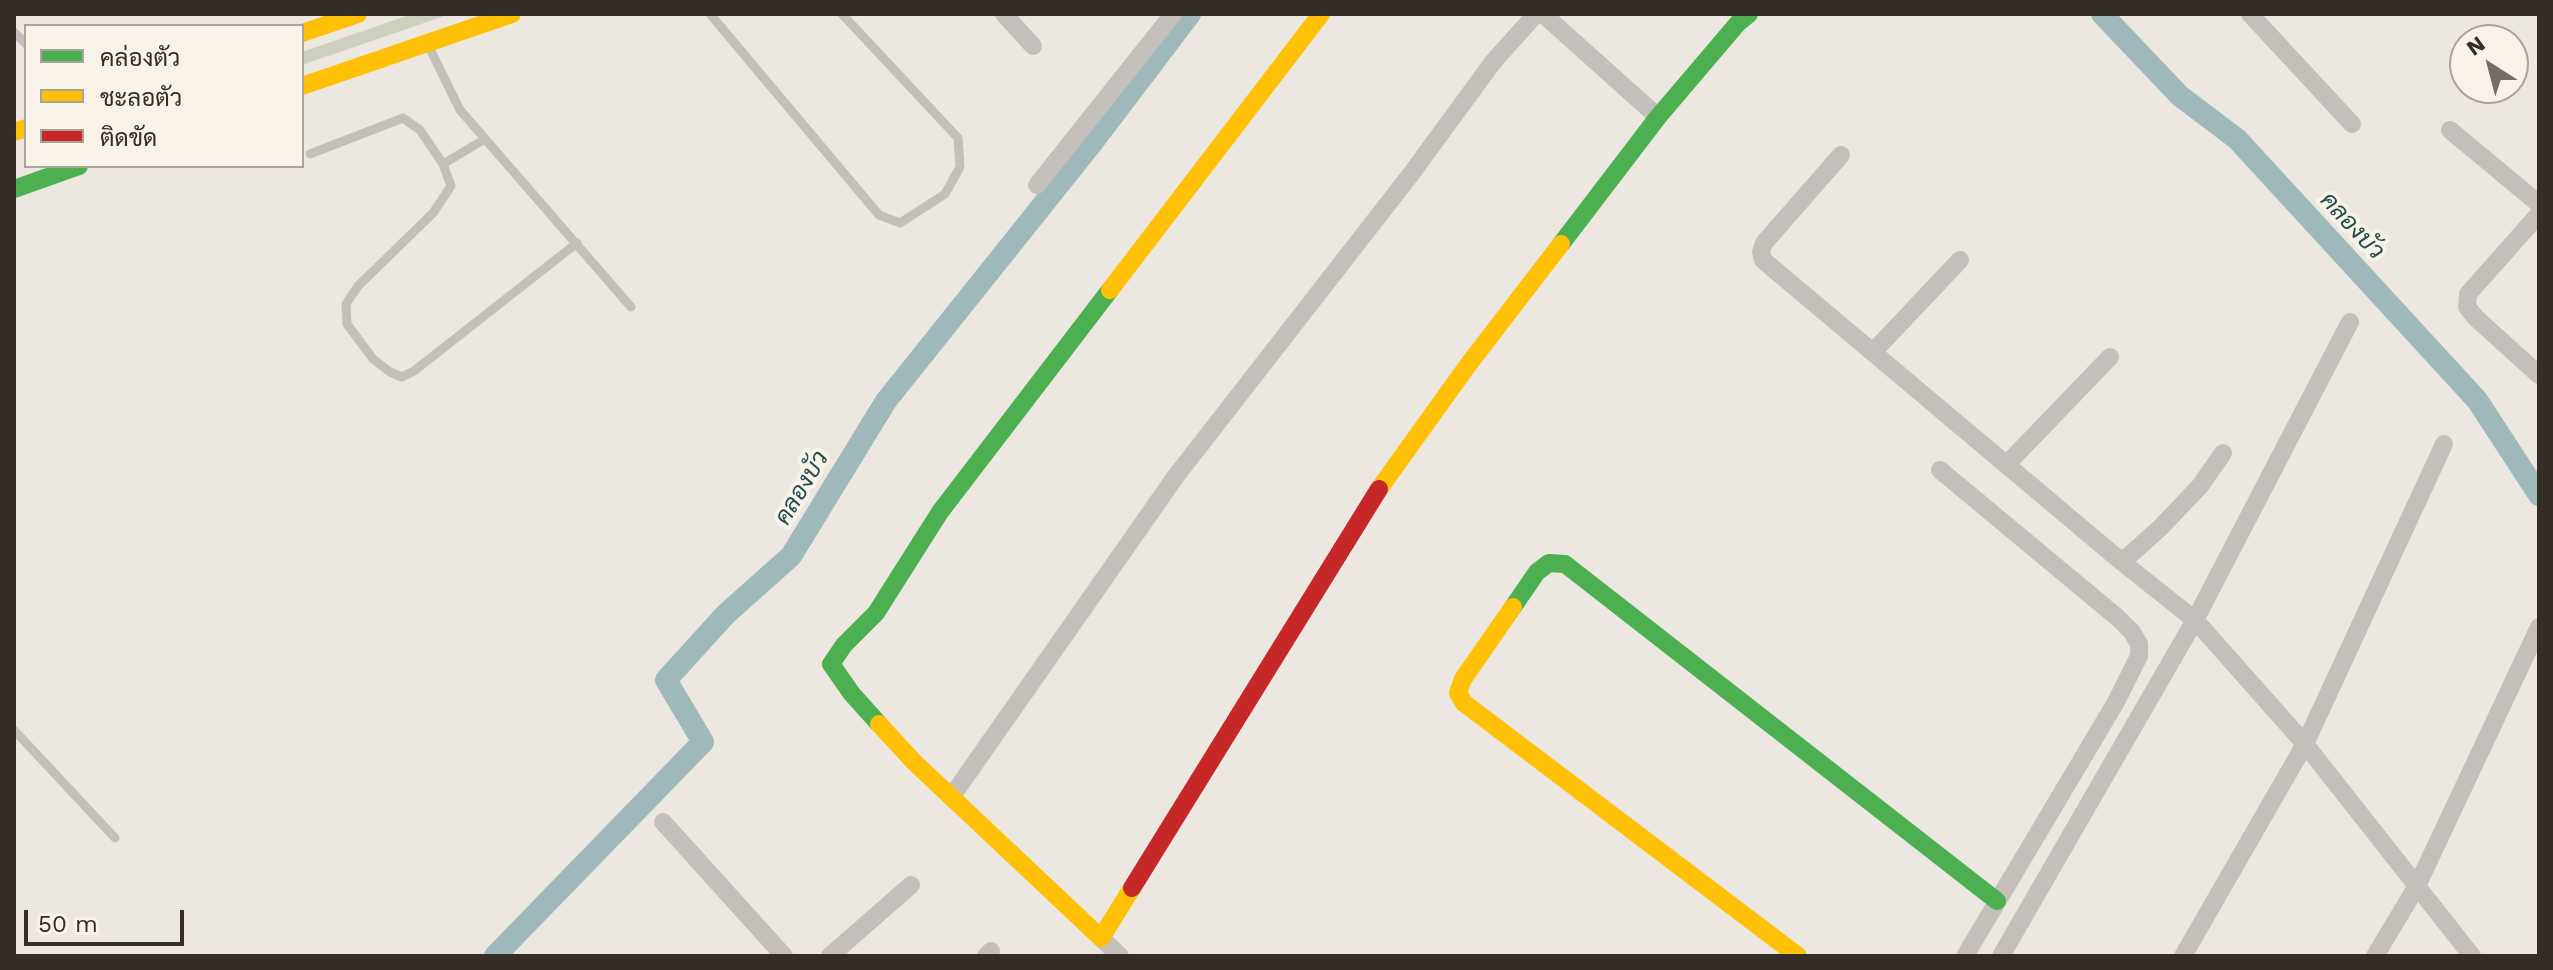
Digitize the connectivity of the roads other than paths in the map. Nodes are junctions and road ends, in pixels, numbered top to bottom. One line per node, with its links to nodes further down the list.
1 (358, 14): 12 (street)
2 (512, 14): 13 (street)
3 (710, 14): 4 (lane)
4 (842, 14)
5 (1004, 14): 14 (street)
6 (1173, 14): 24 (street)
7 (1321, 14): 44 (street)
8 (1536, 14): 44 (street)
9 (1543, 14): 16 (street)
10 (1749, 14): 16 (street)
11 (2258, 17): 17 (street)
12 (304, 32)
13 (426, 42): 15 (street); 19 (lane)
14 (1033, 46)
15 (304, 85)
16 (1658, 117): 50 (street)
17 (2352, 124)
18 (2450, 130): 26 (street)
19 (485, 139): 22 (lane); 28 (lane)
20 (310, 154): 22 (lane)
21 (1841, 155): 32 (street)
22 (443, 164): 28 (lane)
23 (73, 168): 25 (street)
24 (1037, 185)
25 (14, 189)
26 (2539, 204)
27 (2539, 214): 34 (street)
28 (577, 243): 30 (lane)
29 (1960, 260): 32 (street)
30 (631, 307)
31 (2350, 322): 40 (street)
32 (1873, 352): 37 (street)
33 (2110, 357): 37 (street)
34 (2539, 375)
35 (2444, 444): 43 (street)
36 (2223, 453): 39 (street)
37 (2007, 464): 39 (street)
38 (1940, 470): 49 (street)
39 (2122, 562): 40 (street)
40 (2195, 620): 43 (street); 56 (street)
41 (2539, 627): 48 (street)
42 (14, 730): 46 (lane)
43 (2305, 744): 48 (street); 57 (street)
44 (952, 796): 50 (street)
45 (663, 822): 51 (street)
46 (115, 838)
47 (911, 885): 52 (street)
48 (2417, 886): 58 (street); 59 (street)
49 (1997, 901): 54 (street); 55 (street)
50 (1101, 938): 53 (street)
51 (784, 956)
52 (830, 956)
53 (1120, 956)
54 (1798, 956)
55 (1965, 956)
56 (2001, 956)
57 (2183, 956)
58 (2375, 956)
59 (2472, 956)

